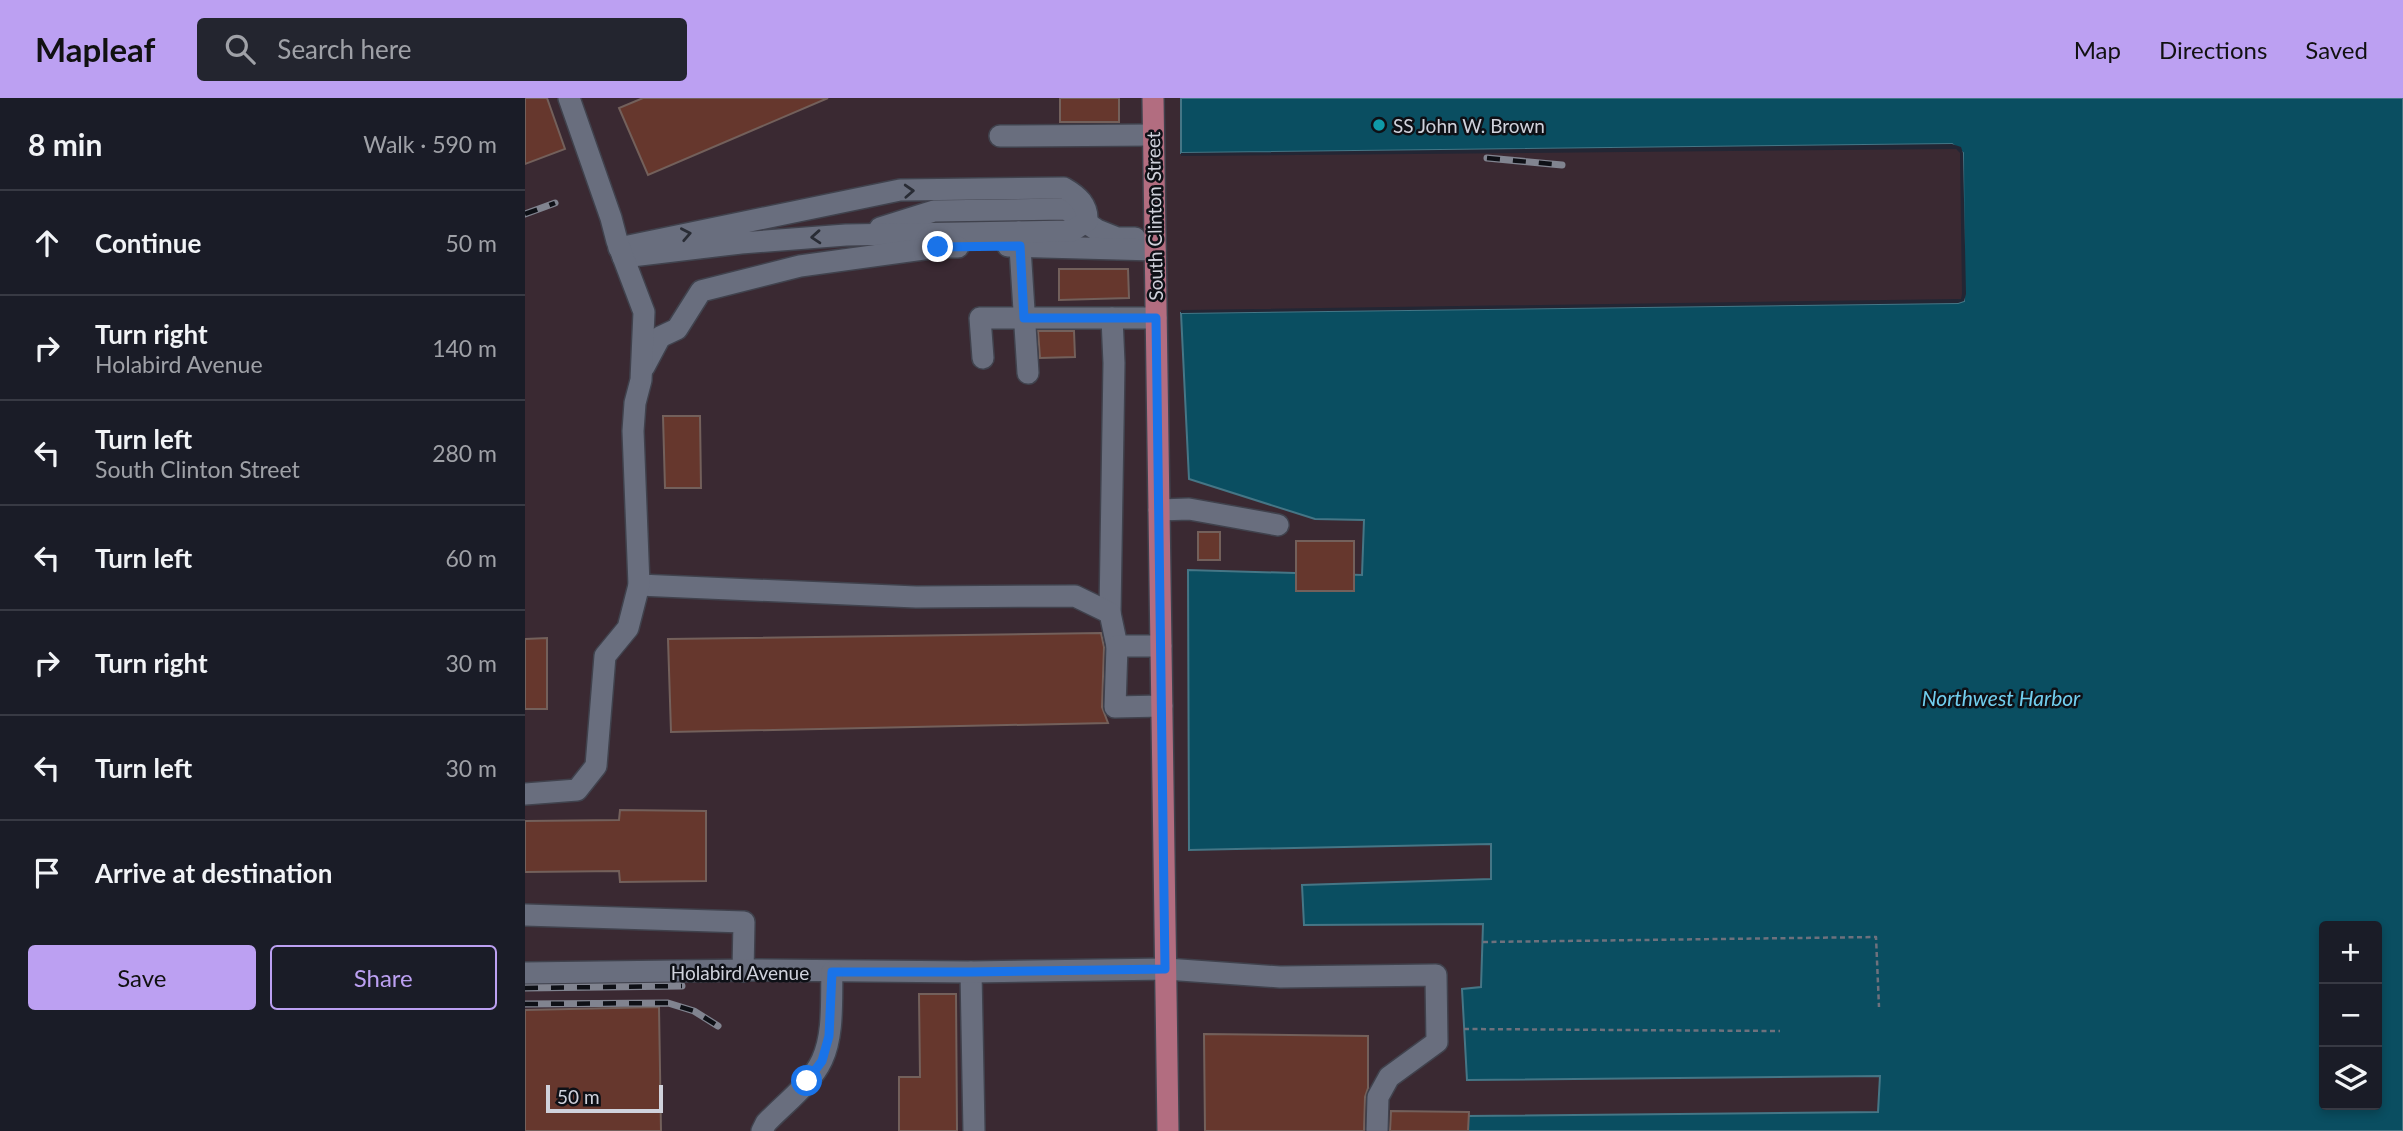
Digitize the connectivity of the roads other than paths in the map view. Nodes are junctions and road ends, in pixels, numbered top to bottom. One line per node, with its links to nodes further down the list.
1 (569, 98): 10 (street)
2 (1153, 98): 3 (main road, South Clinton Street)
3 (1153, 135): 4 (street); 9 (main road, South Clinton Street)
4 (1000, 136)
5 (1083, 224): 6 (street); 7 (street); 8 (street); 9 (street); 10 (street, one-way to 5)
6 (894, 234): 7 (street); 8 (street)
7 (859, 235): 10 (street, one-way to 10)
8 (1019, 239): 9 (street); 11 (street); 16 (street)
9 (1155, 244): 13 (main road, South Clinton Street)
10 (621, 252): 16 (street)
11 (1024, 318): 12 (street); 14 (street); 15 (street)
12 (1112, 318): 13 (street); 20 (street)
13 (1156, 318): 17 (main road, South Clinton Street)
14 (983, 358)
15 (1028, 373)
16 (641, 380): 19 (street)
17 (1159, 510): 18 (street); 22 (main road, South Clinton Street)
18 (1278, 525)
19 (639, 585): 20 (street); 24 (street)
20 (1110, 613): 21 (street)
21 (1117, 646): 22 (street); 23 (street)
22 (1161, 646): 23 (main road, South Clinton Street)
23 (1162, 706): 26 (main road, South Clinton Street)
24 (525, 794)
25 (525, 915): 27 (street)
26 (1165, 969): 29 (street, Holabird Avenue); 33 (main road, South Clinton Street); 34 (street, Holabird Avenue)
27 (743, 971): 28 (street, Holabird Avenue); 30 (street, Holabird Avenue)
28 (832, 972): 29 (street, Holabird Avenue); 31 (street)
29 (971, 972): 32 (street)
30 (525, 973)
31 (762, 1131)
32 (974, 1131)
33 (1168, 1131)
34 (1377, 1131)

